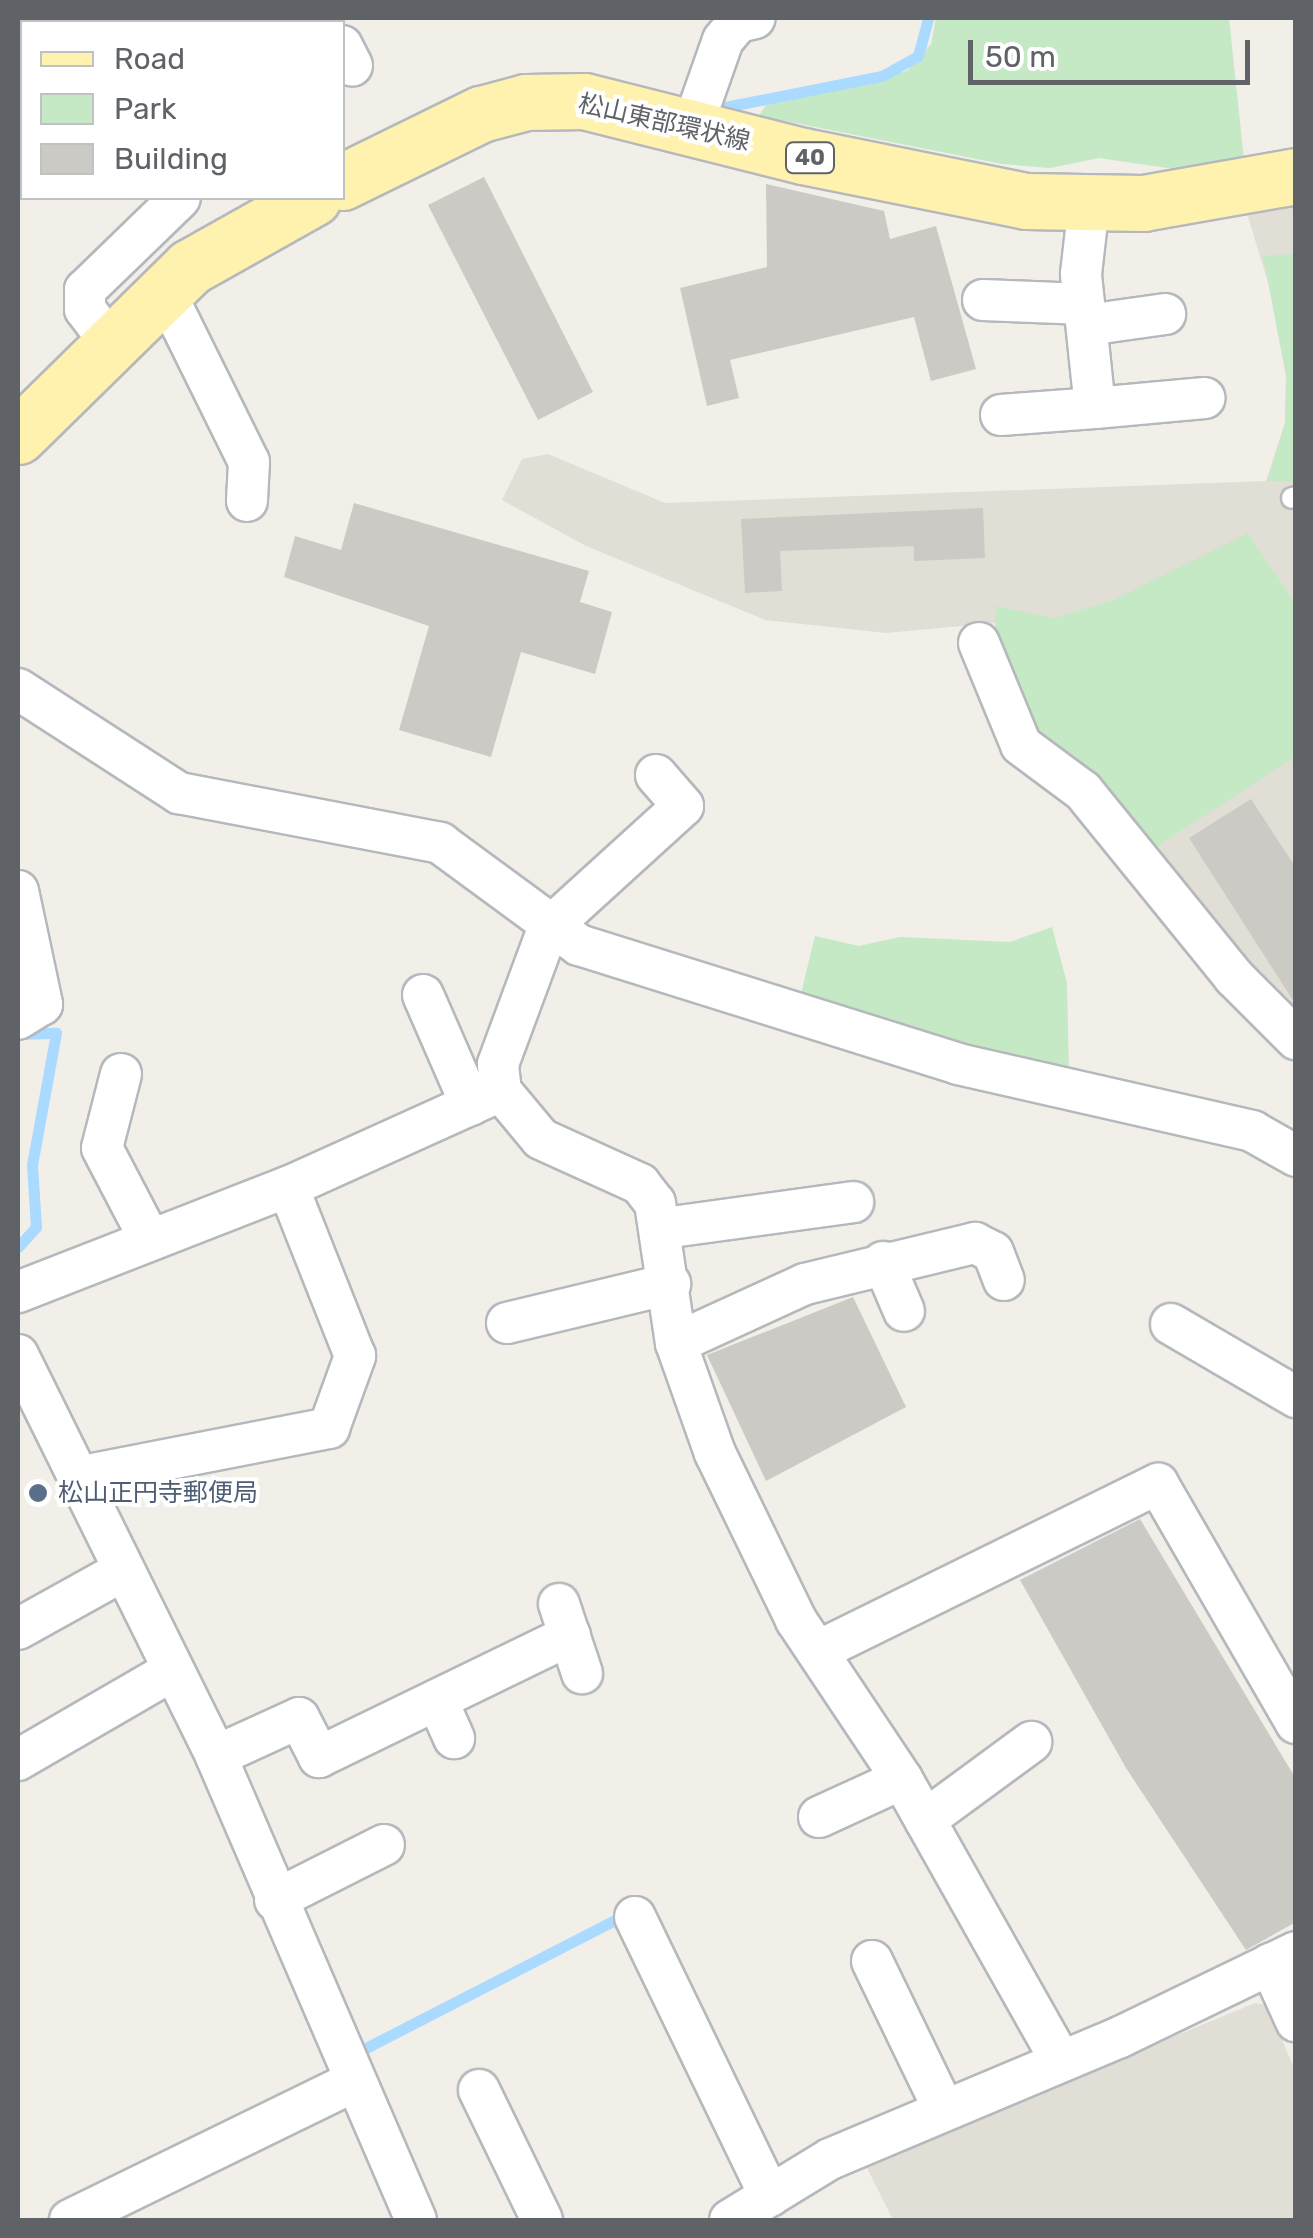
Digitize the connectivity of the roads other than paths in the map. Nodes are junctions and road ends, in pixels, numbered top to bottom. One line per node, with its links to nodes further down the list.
1 (180, 18): 3 (street)
2 (754, 18): 4 (street)
3 (173, 20)
4 (692, 128): 6 (main road, 松山東部環状線 / 40); 9 (main road, 松山東部環状線 / 40)
5 (1296, 176): 9 (main road, 松山東部環状線 / 40)
6 (345, 181)
7 (178, 200): 14 (street)
8 (310, 200): 10 (main road)
9 (1089, 204): 12 (street)
10 (164, 290): 14 (main road); 19 (street)
11 (983, 300): 12 (street)
12 (1085, 314): 13 (street); 16 (street)
13 (1165, 314)
14 (110, 341): 18 (main road)
15 (1205, 398): 16 (street)
16 (1095, 408): 17 (street)
17 (1001, 415)
18 (18, 436)
19 (248, 500)
20 (980, 643): 27 (street)
21 (18, 689): 24 (street)
22 (656, 775): 24 (street)
23 (18, 891): 26 (street)
24 (548, 929): 29 (street); 30 (street)
25 (423, 995): 29 (street)
26 (18, 1019)
27 (1296, 1038)
28 (121, 1074): 34 (street)
29 (486, 1098): 31 (street); 33 (street)
30 (1296, 1156)
31 (288, 1187): 34 (street); 45 (street)
32 (853, 1202): 33 (street)
33 (664, 1228): 37 (street)
34 (150, 1240): 38 (street)
35 (883, 1262): 36 (street); 39 (street); 42 (street)
36 (1004, 1280)
37 (670, 1284): 40 (street); 42 (street)
38 (18, 1292)
39 (904, 1311)
40 (508, 1323)
41 (1170, 1324): 44 (street)
42 (676, 1343): 48 (street)
43 (18, 1356): 45 (street)
44 (1296, 1398)
45 (77, 1477): 46 (street)
46 (124, 1570): 47 (street); 49 (street)
47 (18, 1629)
48 (818, 1651): 52 (street); 57 (street)
49 (172, 1670): 55 (street); 56 (street)
50 (582, 1673): 51 (street)
51 (437, 1700): 53 (street); 55 (street)
52 (1296, 1723)
53 (454, 1738)
54 (1031, 1742): 59 (street)
55 (216, 1756): 61 (street)
56 (18, 1760)
57 (902, 1778): 58 (street); 59 (street)
58 (819, 1817)
59 (925, 1820): 66 (street)
60 (384, 1846): 61 (street)
61 (275, 1900): 67 (street)
62 (635, 1917): 70 (street)
63 (1283, 1958): 65 (street); 66 (street)
64 (872, 1960): 69 (street)
65 (1296, 2021)
66 (1062, 2061): 69 (street)
67 (351, 2083): 71 (street); 72 (street)
68 (479, 2090): 73 (street)
69 (943, 2108): 70 (street)
70 (759, 2209)
71 (70, 2220)
72 (416, 2220)
73 (542, 2220)

